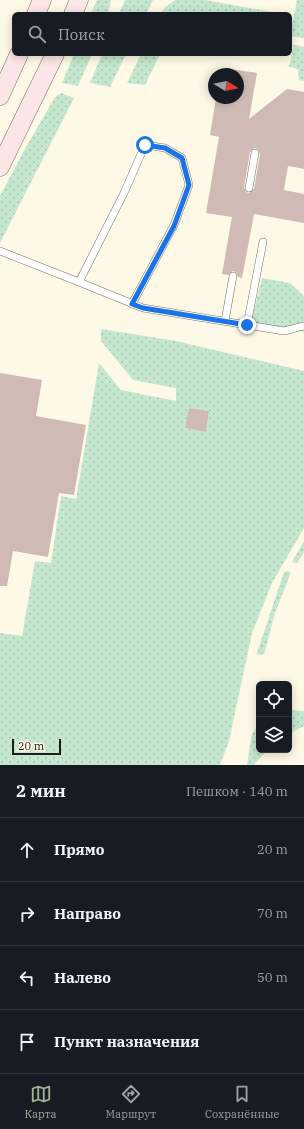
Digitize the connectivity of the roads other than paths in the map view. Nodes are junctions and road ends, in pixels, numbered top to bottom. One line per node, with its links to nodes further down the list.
1 (42, 0): 3 (main road)
2 (79, 0): 4 (main road)
3 (37, 12)
4 (74, 12)
5 (18, 56): 7 (main road)
6 (54, 56): 9 (main road)
7 (0, 96)
8 (255, 152): 10 (lane)
9 (0, 167)
10 (249, 188)
11 (262, 242): 17 (lane)
12 (0, 251): 14 (lane)
13 (233, 276): 16 (lane)
14 (79, 282): 15 (lane); 15 (lane)
15 (132, 304): 16 (lane)
16 (225, 321): 17 (lane)
17 (247, 325): 18 (lane)
18 (304, 326)

